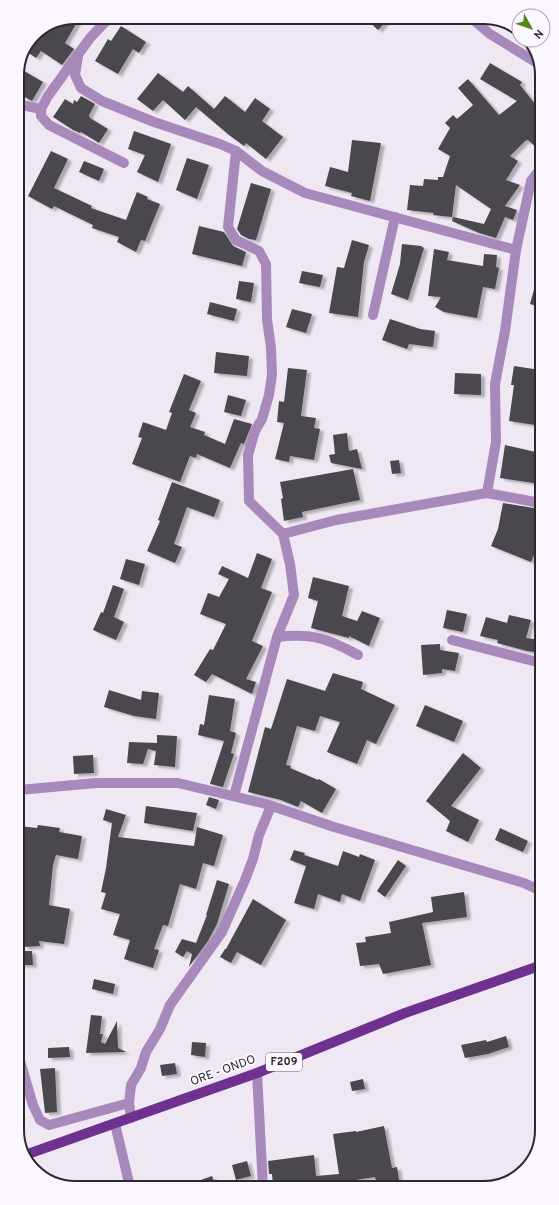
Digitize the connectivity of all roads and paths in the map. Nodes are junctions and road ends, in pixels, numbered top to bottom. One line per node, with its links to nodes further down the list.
1 (103, 24): 3 (street)
2 (478, 24): 4 (street)
3 (78, 56): 6 (street); 7 (street)
4 (533, 61)
5 (24, 105): 6 (street)
6 (41, 109): 8 (street)
7 (236, 152): 10 (street); 15 (street)
8 (124, 163)
9 (535, 176): 11 (street)
10 (395, 217): 11 (street); 12 (street)
11 (516, 250): 13 (street)
12 (373, 315)
13 (487, 493): 14 (street); 15 (street)
14 (535, 502)
15 (283, 534): 16 (street)
16 (277, 636): 18 (street); 21 (street)
17 (452, 640): 19 (street)
18 (358, 655)
19 (535, 661)
20 (24, 790): 21 (street)
21 (234, 796): 22 (street)
22 (271, 806): 23 (street); 27 (street)
23 (535, 888)
24 (535, 967): 25 (main road, ORE - ONDO / F209)
25 (256, 1073): 28 (main road, ORE - ONDO / F209); 32 (street)
26 (24, 1075): 27 (street)
27 (129, 1103): 28 (street)
28 (131, 1118): 29 (main road, ORE - ONDO / F209)
29 (116, 1124): 30 (main road, ORE - ONDO / F209); 31 (street)
30 (29, 1154)
31 (129, 1181)
32 (262, 1181)

